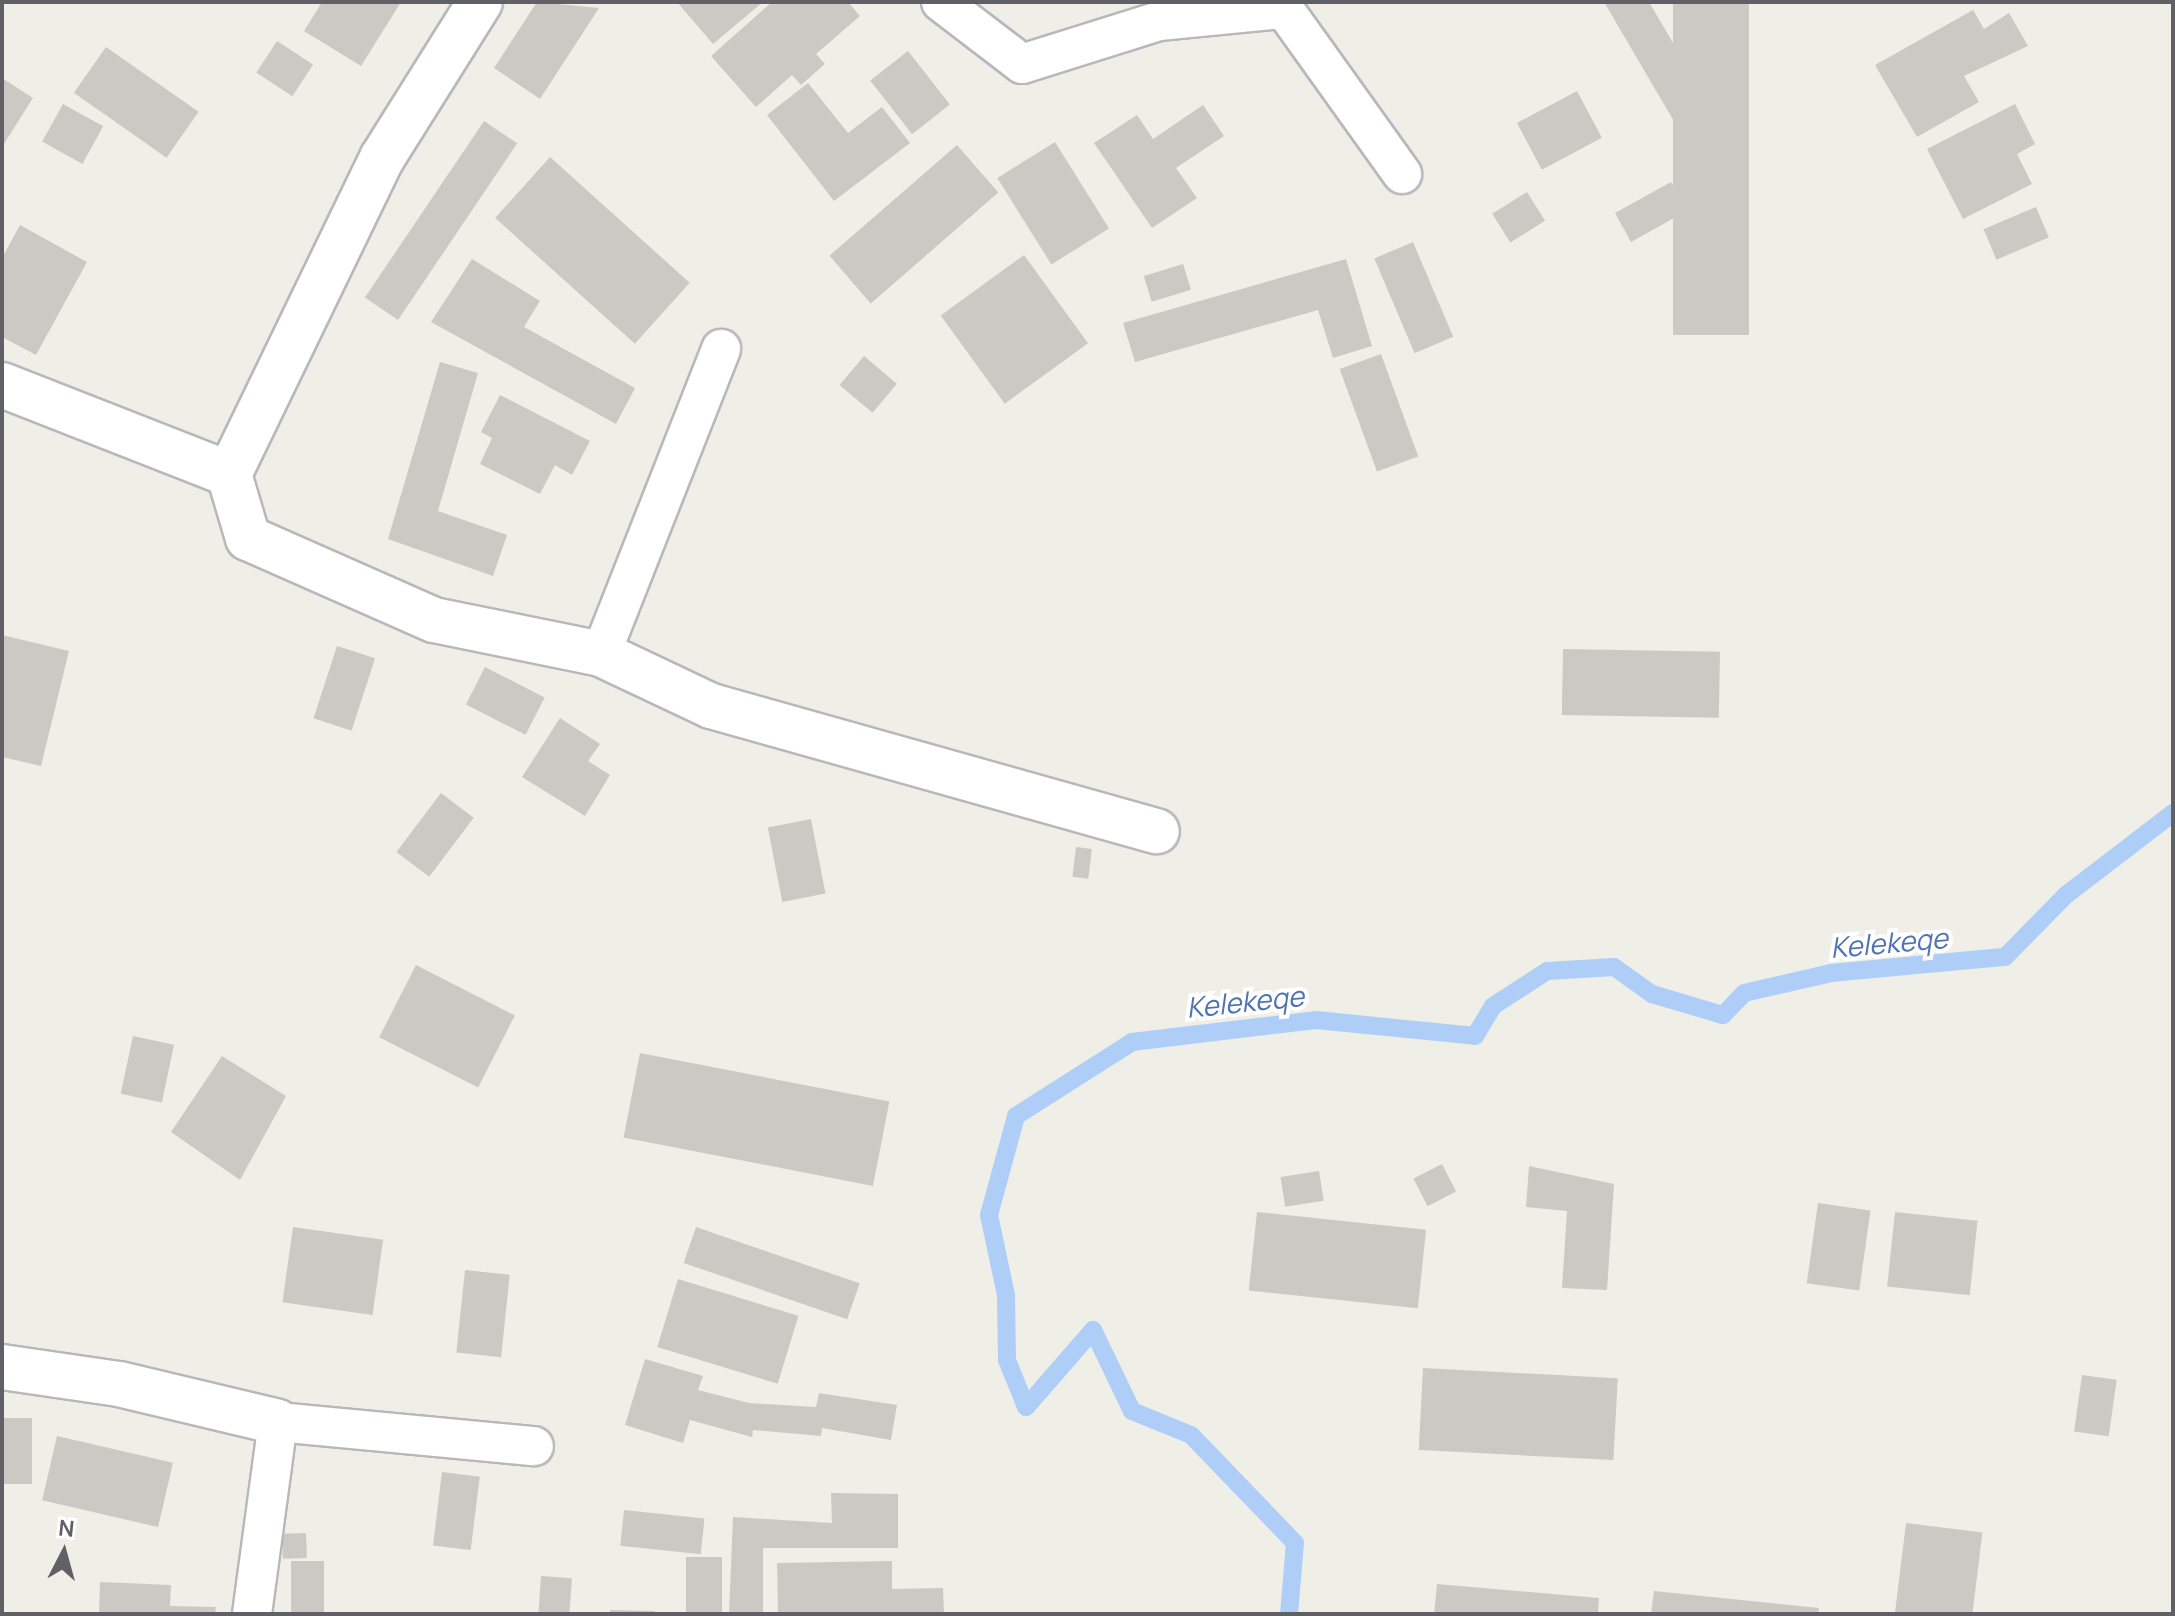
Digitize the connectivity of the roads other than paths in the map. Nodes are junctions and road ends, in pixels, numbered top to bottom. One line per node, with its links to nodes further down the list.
1 (480, 2): 6 (street)
2 (941, 2): 3 (lane)
3 (1402, 174)
4 (721, 349): 7 (lane)
5 (2, 385): 6 (street)
6 (229, 474): 7 (street)
7 (601, 654): 8 (street)
8 (1157, 831)
9 (2, 1367): 10 (street)
10 (278, 1422): 11 (lane); 12 (lane)
11 (534, 1446)
12 (252, 1614)

